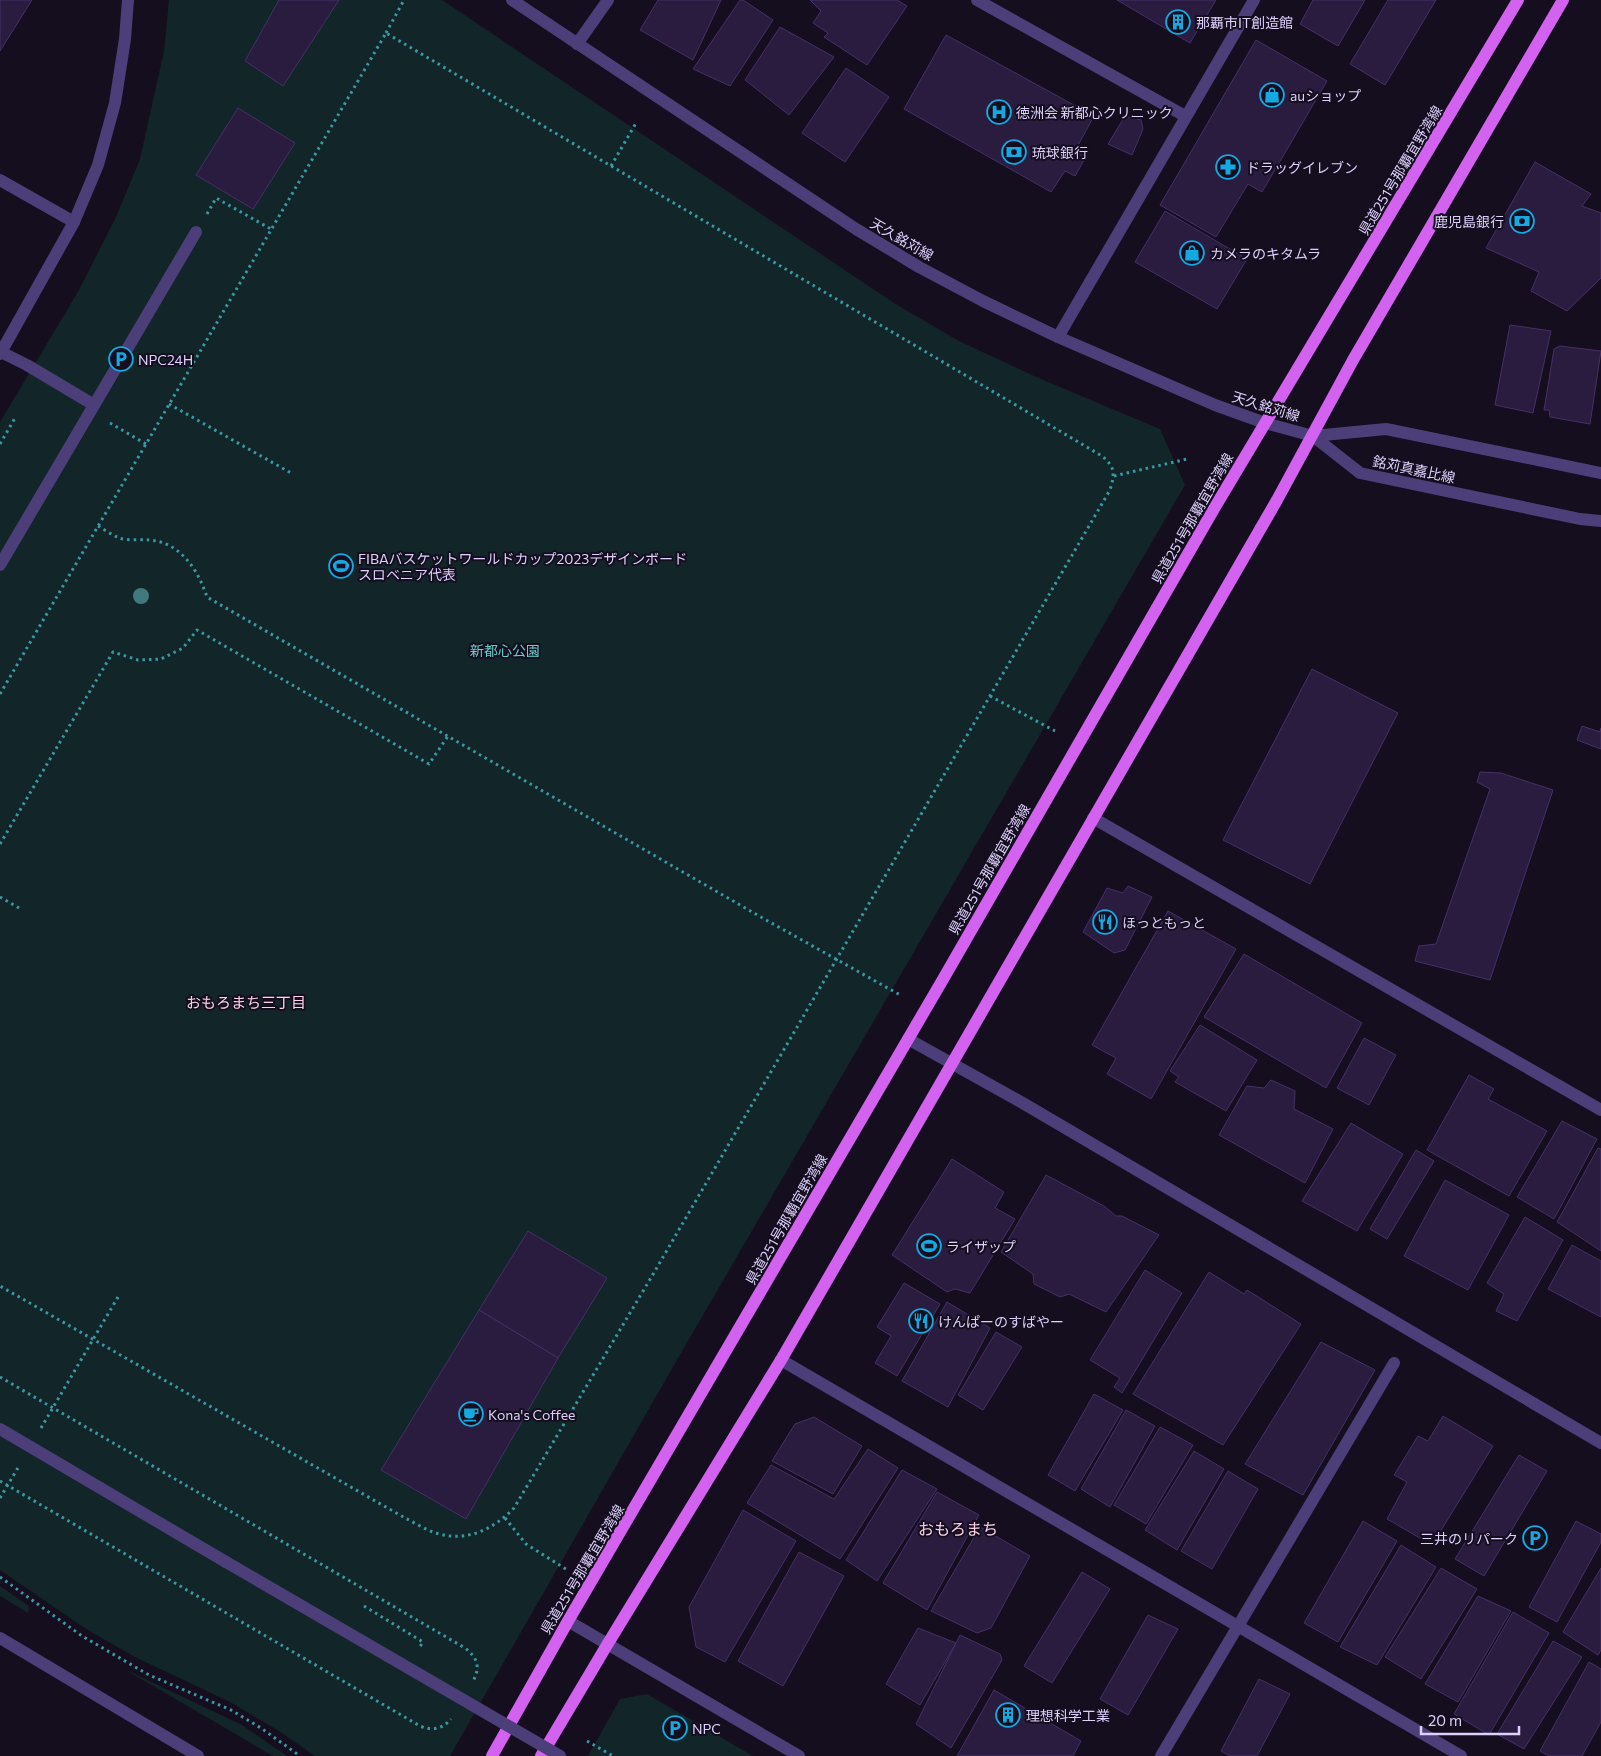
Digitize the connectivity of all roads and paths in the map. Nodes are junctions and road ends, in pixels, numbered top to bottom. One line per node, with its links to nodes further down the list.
1 (128, 0): 15 (street)
2 (404, 0): 9 (path)
3 (512, 0): 10 (street, 天久銘苅線)
4 (608, 0): 10 (street)
5 (976, 0): 11 (street)
6 (1254, 0): 11 (street)
7 (1518, 0): 23 (main road, 県道251号那覇宜野湾線)
8 (1563, 0): 24 (main road)
9 (386, 33): 13 (path); 16 (path)
10 (577, 44): 18 (street, 天久銘苅線)
11 (1185, 116): 18 (street)
12 (636, 123): 13 (path)
13 (611, 166): 30 (path)
14 (0, 180): 15 (street)
15 (74, 222): 19 (street)
16 (271, 229): 17 (path); 20 (path)
17 (196, 232): 21 (street)
18 (1058, 337): 23 (street, 天久銘苅線)
19 (1, 353): 21 (street)
20 (169, 404): 26 (path); 29 (path)
21 (92, 408): 26 (path); 33 (street)
22 (15, 418): 25 (path)
23 (1265, 424): 24 (street, 天久銘苅線); 44 (main road, 県道251号那覇宜野湾線)
24 (1313, 436): 28 (street); 31 (street, 銘苅真嘉比線); 38 (main road)
25 (0, 444)
26 (146, 444): 32 (path)
27 (1187, 459): 30 (path)
28 (1601, 472)
29 (291, 473)
30 (1114, 476): 35 (path)
31 (1601, 521)
32 (98, 526): 34 (path); 37 (path)
33 (0, 566)
34 (0, 694)
35 (990, 696): 36 (path); 42 (path)
36 (1055, 731)
37 (448, 736): 39 (path); 42 (path)
38 (1093, 818): 45 (main road); 46 (street)
39 (0, 844)
40 (0, 897): 41 (path)
41 (19, 908)
42 (836, 959): 43 (path); 57 (path)
43 (902, 996)
44 (908, 1039): 45 (street); 61 (main road, 県道251号那覇宜野湾線)
45 (952, 1064): 50 (main road); 54 (street)
46 (1601, 1110)
47 (0, 1286): 49 (path)
48 (118, 1297): 49 (path)
49 (92, 1340): 52 (path); 57 (path)
50 (782, 1360): 62 (street); 65 (main road)
51 (1394, 1363): 62 (street)
52 (43, 1424)
53 (0, 1429): 71 (street, bridge)
54 (1601, 1443)
55 (18, 1467): 56 (path)
56 (0, 1498)
57 (505, 1518): 58 (path)
58 (570, 1571)
59 (0, 1577): 68 (path)
60 (364, 1606): 64 (path)
61 (568, 1621): 65 (street); 69 (main road, 県道251号那覇宜野湾線)
62 (1237, 1626): 74 (street); 75 (street)
63 (0, 1638): 67 (street)
64 (423, 1642)
65 (607, 1645): 70 (main road); 73 (street)
66 (587, 1741): 72 (path)
67 (198, 1756)
68 (300, 1756)
69 (492, 1756)
70 (541, 1756)
71 (560, 1756)
72 (613, 1756)
73 (799, 1756)
74 (1161, 1756)
75 (1461, 1756)

